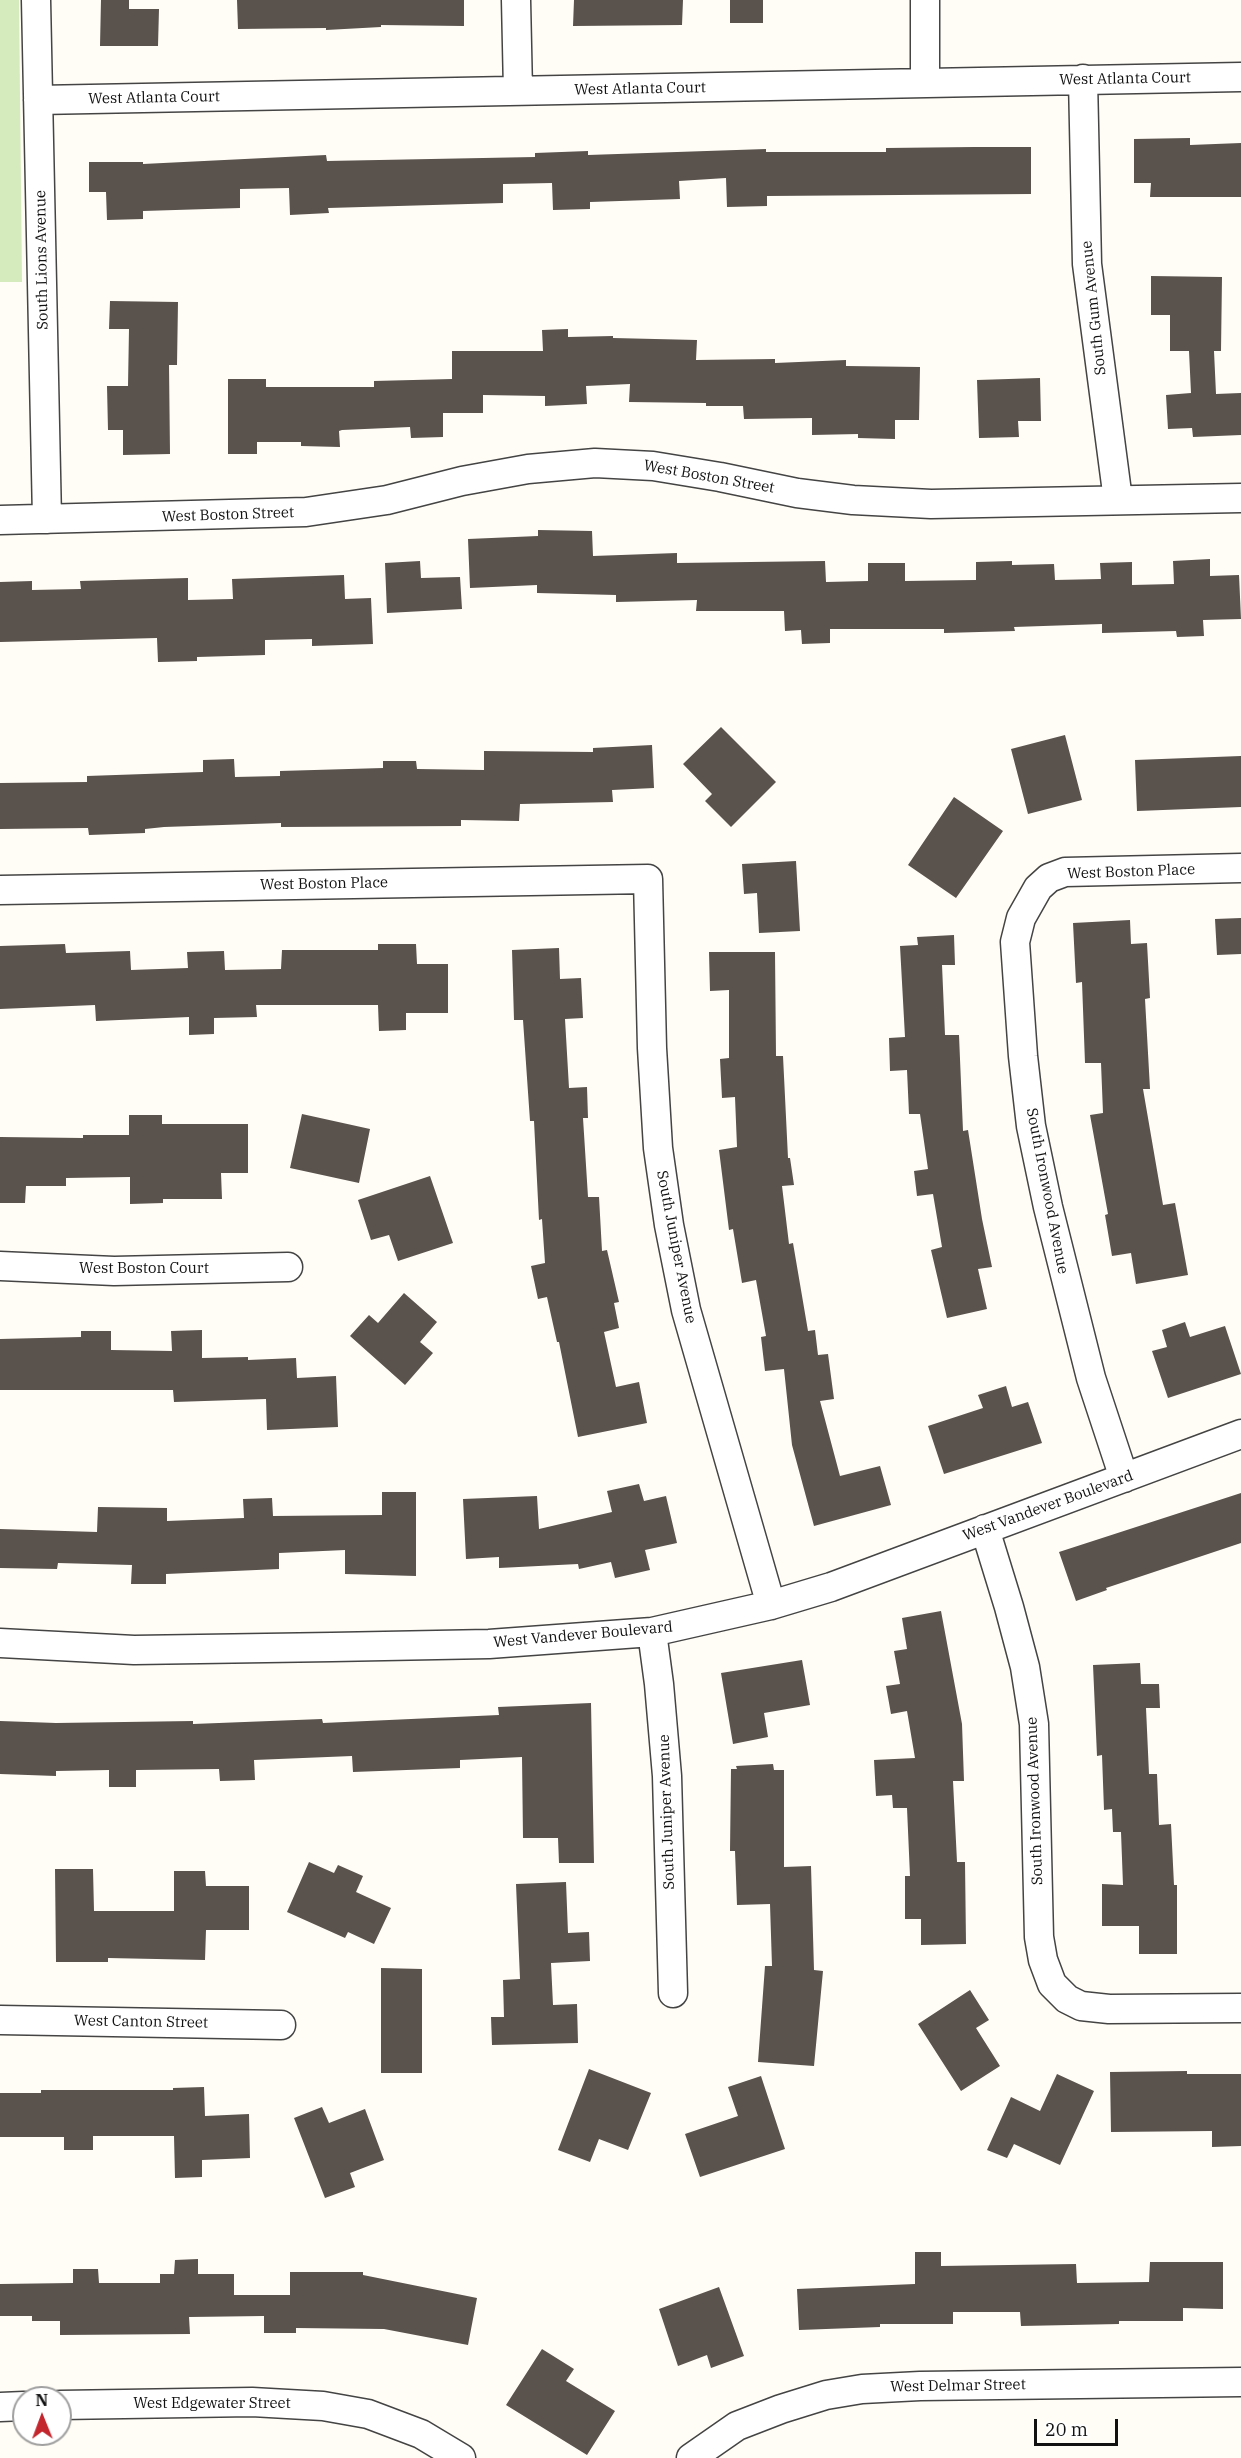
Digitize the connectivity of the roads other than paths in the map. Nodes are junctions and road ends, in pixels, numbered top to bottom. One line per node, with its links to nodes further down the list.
1 (36, 0): 8 (street, South Lions Avenue)
2 (516, 0): 7 (street)
3 (925, 0): 6 (street)
4 (1241, 77): 5 (street, West Atlanta Court)
5 (1083, 79): 6 (street, West Atlanta Court); 10 (street, South Gum Avenue)
6 (925, 82): 7 (street, West Atlanta Court)
7 (518, 91): 8 (street, West Atlanta Court)
8 (38, 100): 11 (street, South Lions Avenue)
9 (1241, 498): 10 (street, West Boston Street)
10 (1118, 500): 11 (street, West Boston Street)
11 (47, 519): 12 (street, West Boston Street)
12 (0, 520)
13 (1241, 868): 16 (street, West Boston Place)
14 (648, 879): 15 (street, West Boston Place); 22 (street, South Juniper Avenue)
15 (0, 890)
16 (1031, 899): 20 (street, South Ironwood Avenue)
17 (0, 1266): 18 (street, West Boston Court)
18 (288, 1267)
19 (1241, 1434): 20 (street, West Vandever Boulevard)
20 (1124, 1478): 21 (street, West Vandever Boulevard)
21 (985, 1529): 22 (street, West Vandever Boulevard); 26 (street, South Ironwood Avenue)
22 (771, 1605): 23 (street, West Vandever Boulevard)
23 (652, 1632): 24 (street, West Vandever Boulevard); 25 (street, South Juniper Avenue)
24 (0, 1643)
25 (673, 1993)
26 (1241, 2008)
27 (0, 2020): 28 (street, West Canton Street)
28 (281, 2025)
29 (1241, 2382): 32 (street, West Delmar Street)
30 (72, 2406): 31 (street, West Edgewater Street)
31 (461, 2458)
32 (691, 2458)

